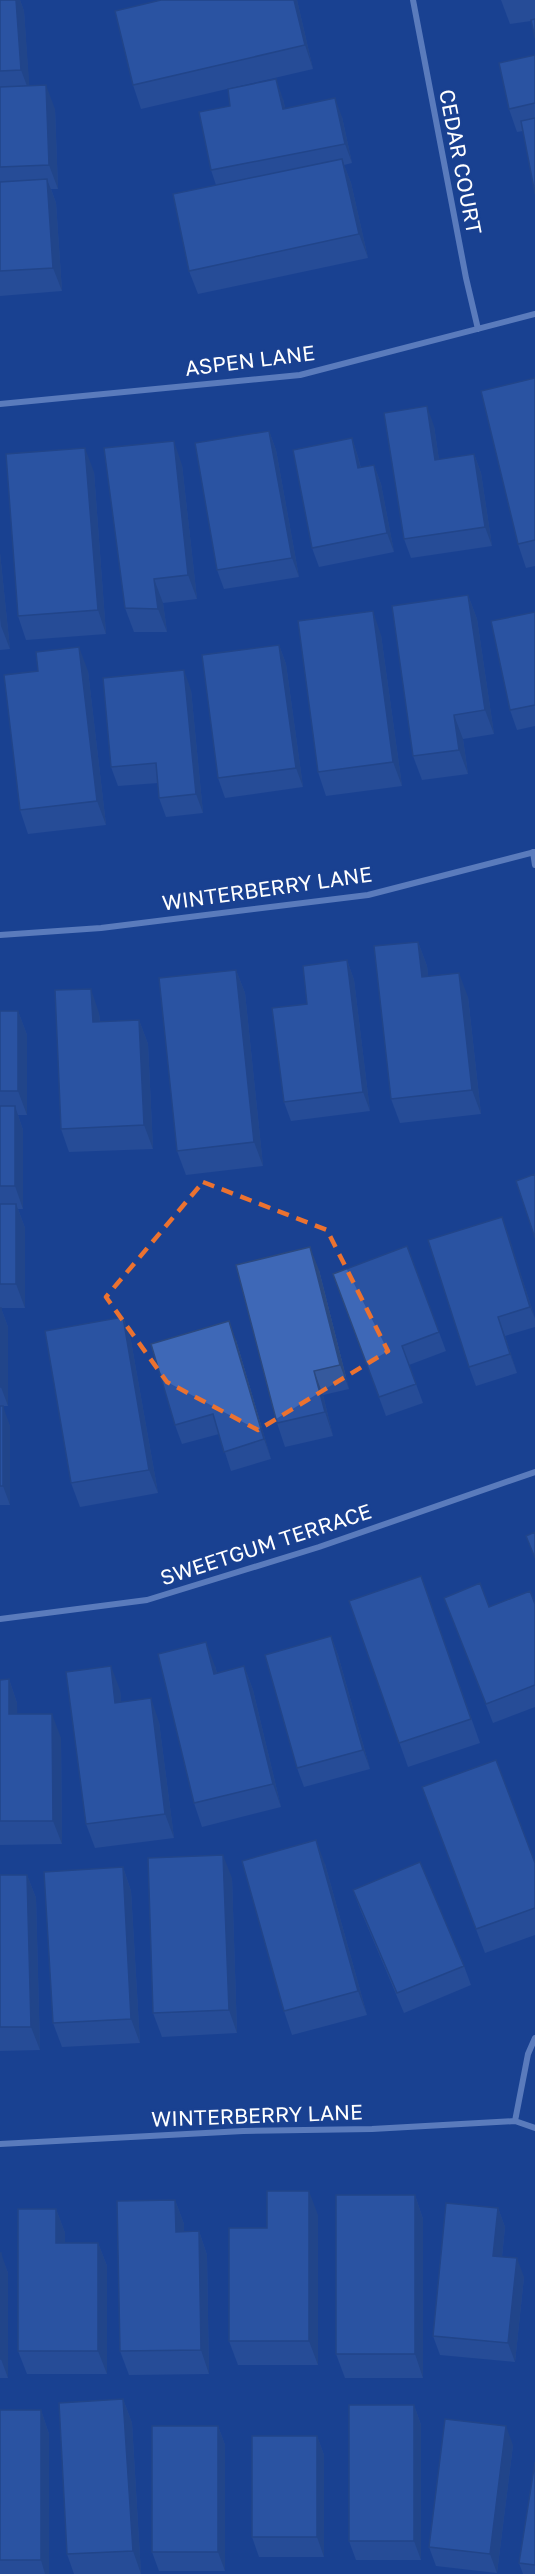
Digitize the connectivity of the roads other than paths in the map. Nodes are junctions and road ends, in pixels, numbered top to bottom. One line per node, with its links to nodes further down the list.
1 (413, 0): 3 (street, CEDAR COURT)
2 (535, 314): 3 (street, ASPEN LANE)
3 (478, 329): 4 (street, ASPEN LANE)
4 (0, 404)
5 (534, 852): 6 (street); 7 (street, WINTERBERRY LANE)
6 (535, 865)
7 (0, 935)
8 (535, 1472): 9 (street, SWEETGUM TERRACE)
9 (0, 1619)
10 (535, 2038): 11 (street)
11 (515, 2121): 12 (street, WINTERBERRY LANE); 13 (street, WINTERBERRY LANE)
12 (535, 2128)
13 (0, 2144)

